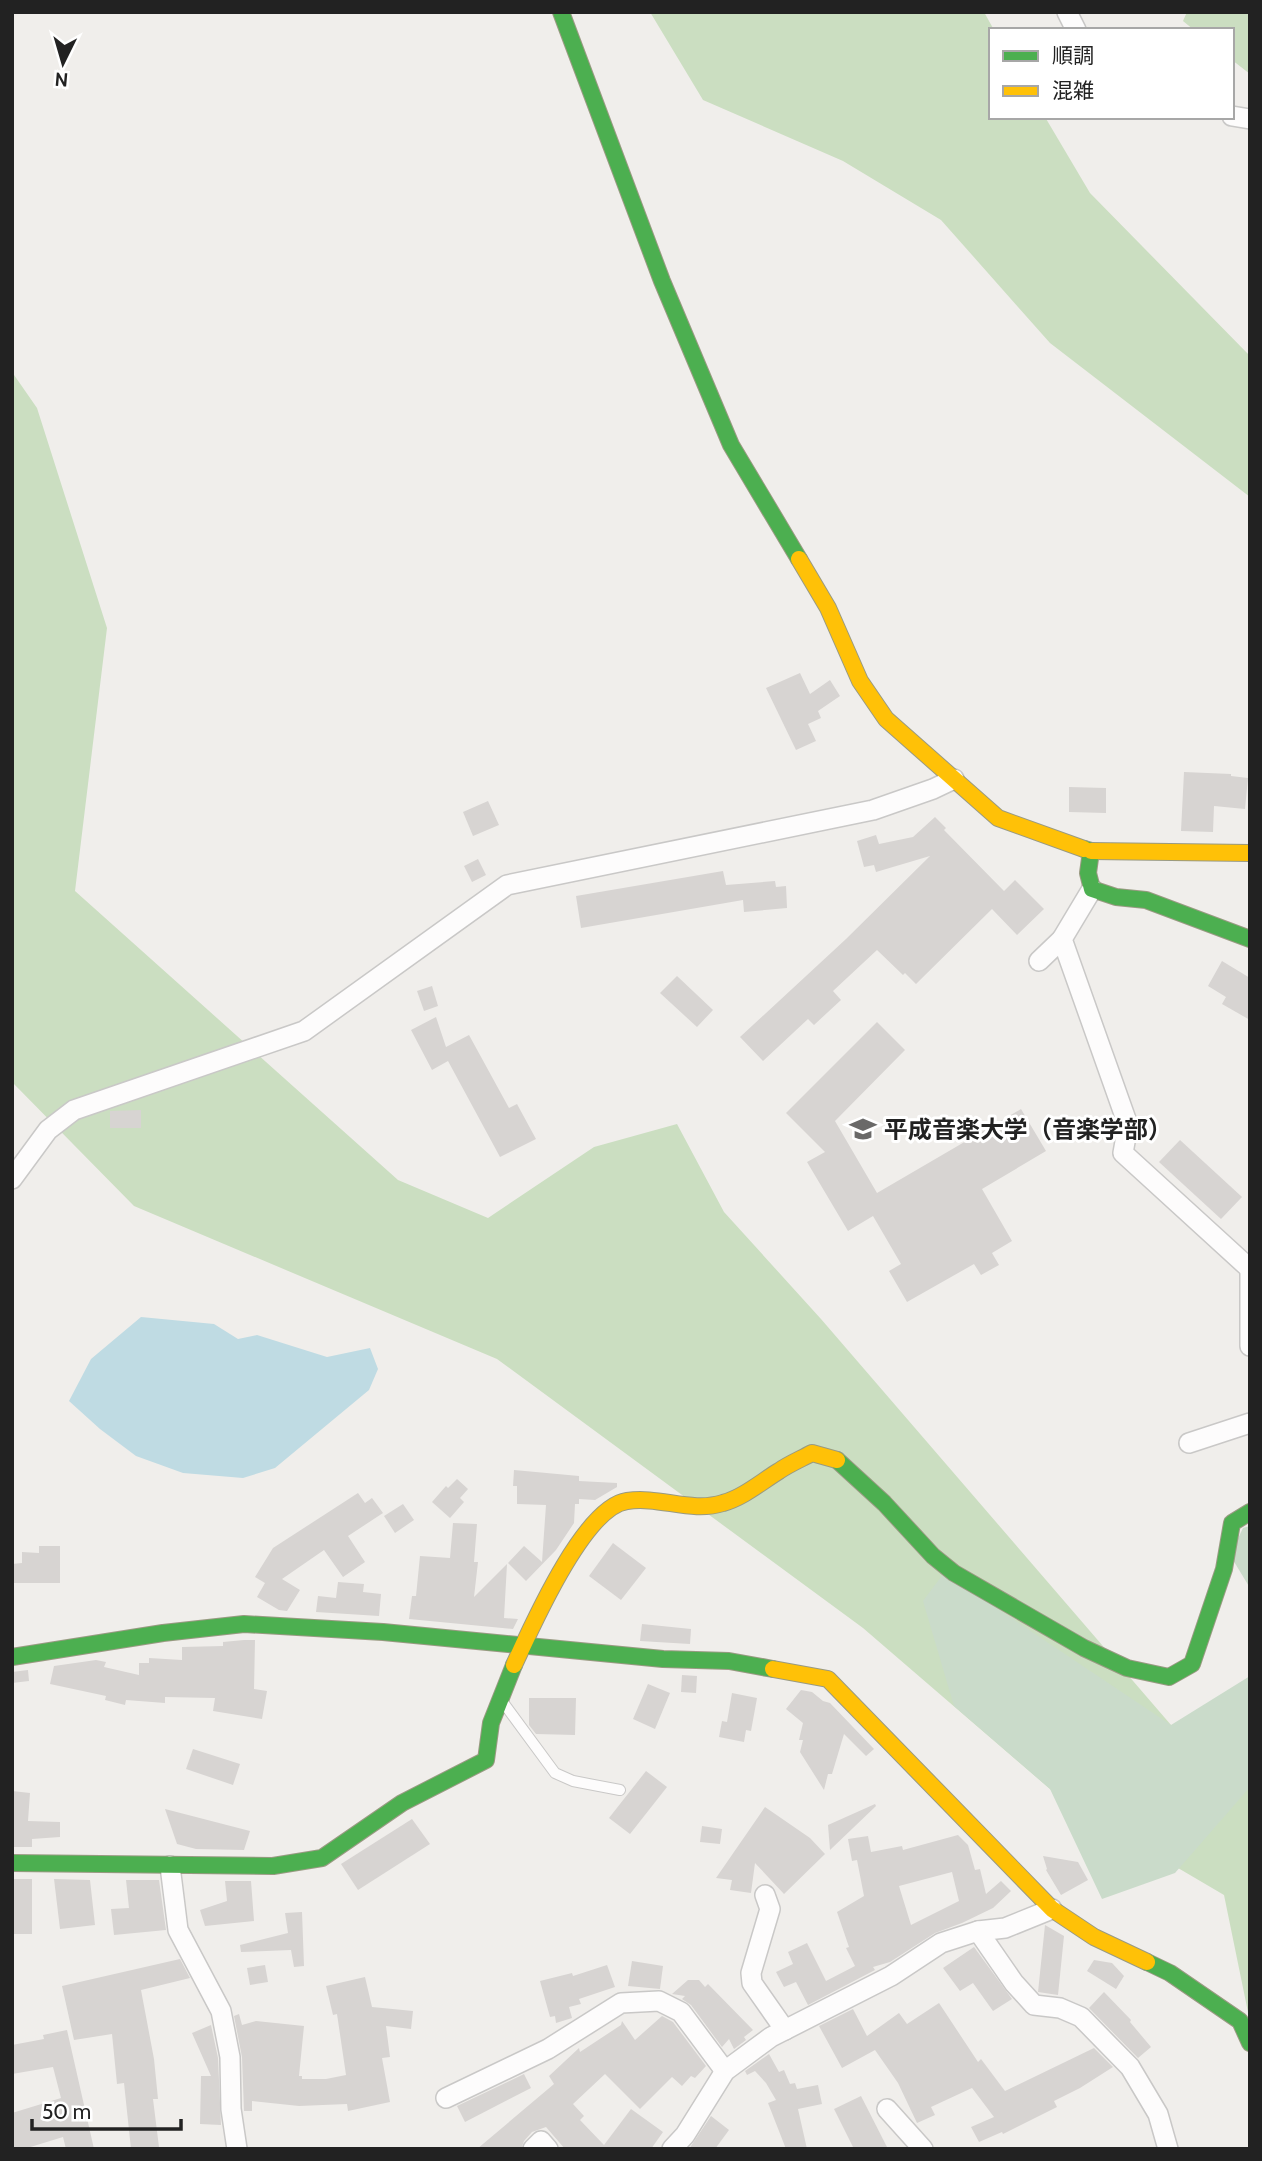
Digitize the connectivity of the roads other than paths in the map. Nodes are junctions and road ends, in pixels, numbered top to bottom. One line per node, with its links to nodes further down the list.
1 (561, 12): 4 (street)
2 (1067, 12): 3 (street)
3 (1075, 28)
4 (954, 779): 5 (street); 11 (street)
5 (1091, 851): 6 (street); 7 (street)
6 (1250, 853)
7 (1092, 889): 8 (street); 9 (street)
8 (1062, 939): 10 (street); 12 (street)
9 (1250, 939)
10 (1039, 961)
11 (12, 1179)
12 (1250, 1266): 13 (street)
13 (1250, 1346)
14 (1250, 1423): 15 (street)
15 (1189, 1443)
16 (1250, 1512): 17 (street)
17 (520, 1647): 18 (street); 19 (street); 24 (street)
18 (12, 1657)
19 (500, 1699): 20 (lane); 22 (street)
20 (620, 1790)
21 (12, 1863): 22 (street)
22 (170, 1866): 31 (street)
23 (765, 1895): 26 (street)
24 (1052, 1909): 25 (street); 27 (street)
25 (978, 1931): 26 (street); 36 (street)
26 (785, 2030): 28 (street)
27 (1250, 2043)
28 (725, 2071): 29 (street); 34 (street)
29 (446, 2098)
30 (887, 2109): 35 (street)
31 (237, 2149)
32 (533, 2149): 33 (street)
33 (548, 2149)
34 (673, 2149)
35 (923, 2149)
36 (1168, 2149)

